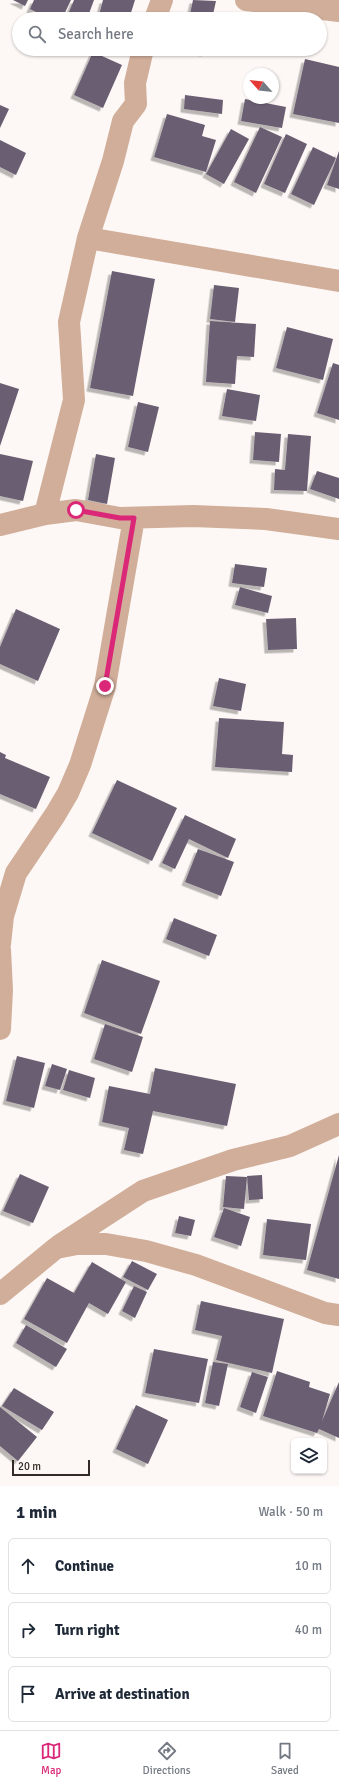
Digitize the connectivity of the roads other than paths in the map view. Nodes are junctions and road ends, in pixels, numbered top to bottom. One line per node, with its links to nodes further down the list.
1 (162, 0): 4 (street)
2 (246, 0): 3 (street)
3 (339, 11)
4 (158, 12)
5 (141, 56): 6 (street)
6 (88, 238): 7 (street); 8 (street)
7 (339, 281)
8 (45, 514): 9 (street); 10 (street)
9 (134, 518): 11 (street); 12 (street)
10 (0, 524)
11 (339, 529)
12 (0, 944)
13 (0, 950): 14 (street)
14 (0, 1029)
15 (339, 1124): 16 (street)
16 (56, 1248): 17 (street); 18 (street)
17 (2, 1289)
18 (339, 1315)

